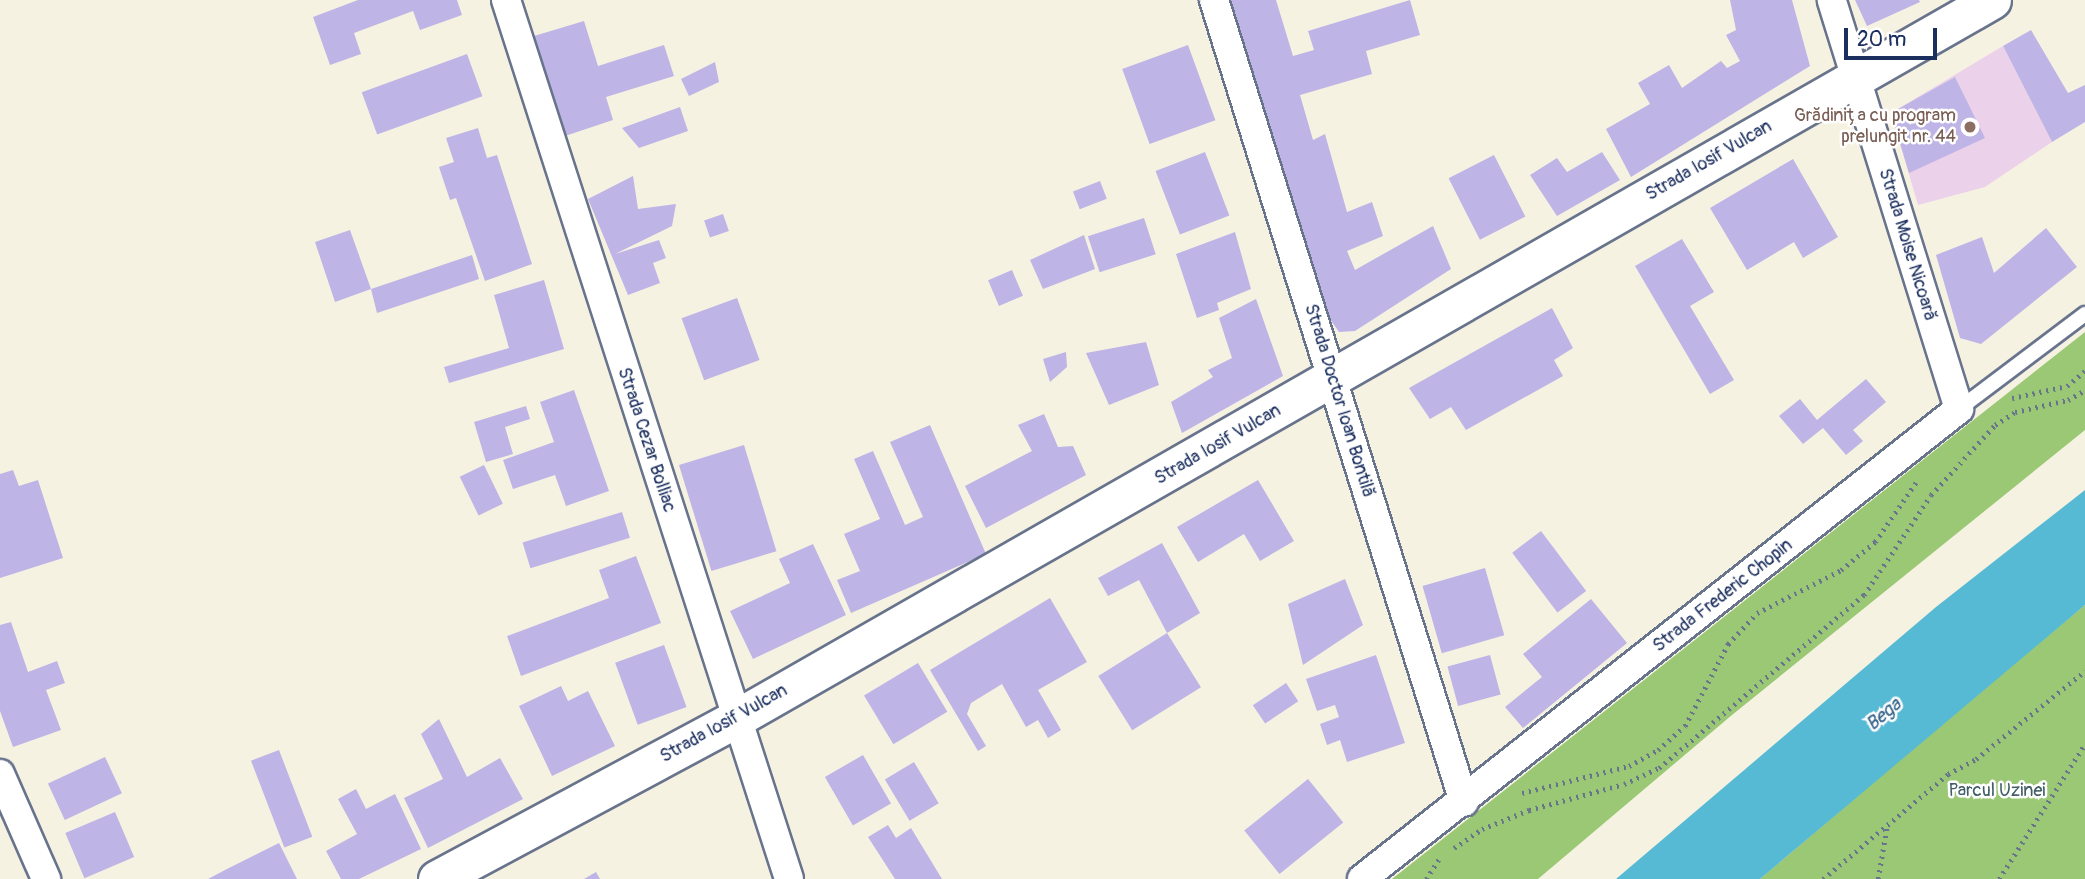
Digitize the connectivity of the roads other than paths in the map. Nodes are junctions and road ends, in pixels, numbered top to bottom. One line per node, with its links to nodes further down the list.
1 (506, 0): 9 (street, Strada Cezar Bolliac)
2 (1214, 0): 7 (street, Strada Doctor Ioan Bontilă)
3 (1832, 0): 5 (street, Strada Moise Nicoară)
4 (1992, 0): 5 (street, Strada Iosif Vulcan)
5 (1854, 76): 7 (street, Strada Iosif Vulcan); 8 (street, Strada Moise Nicoară)
6 (2085, 314): 8 (lane, Strada Frederic Chopin)
7 (1332, 379): 9 (street, Strada Iosif Vulcan); 11 (street, Strada Doctor Ioan Bontilă)
8 (1959, 409): 11 (street, Strada Frederic Chopin)
9 (735, 719): 13 (street, Strada Iosif Vulcan); 14 (street, Strada Cezar Bolliac)
10 (0, 774): 12 (street)
11 (1464, 802): 15 (street, Strada Frederic Chopin)
12 (46, 879)
13 (438, 879)
14 (789, 879)
15 (1362, 879)

